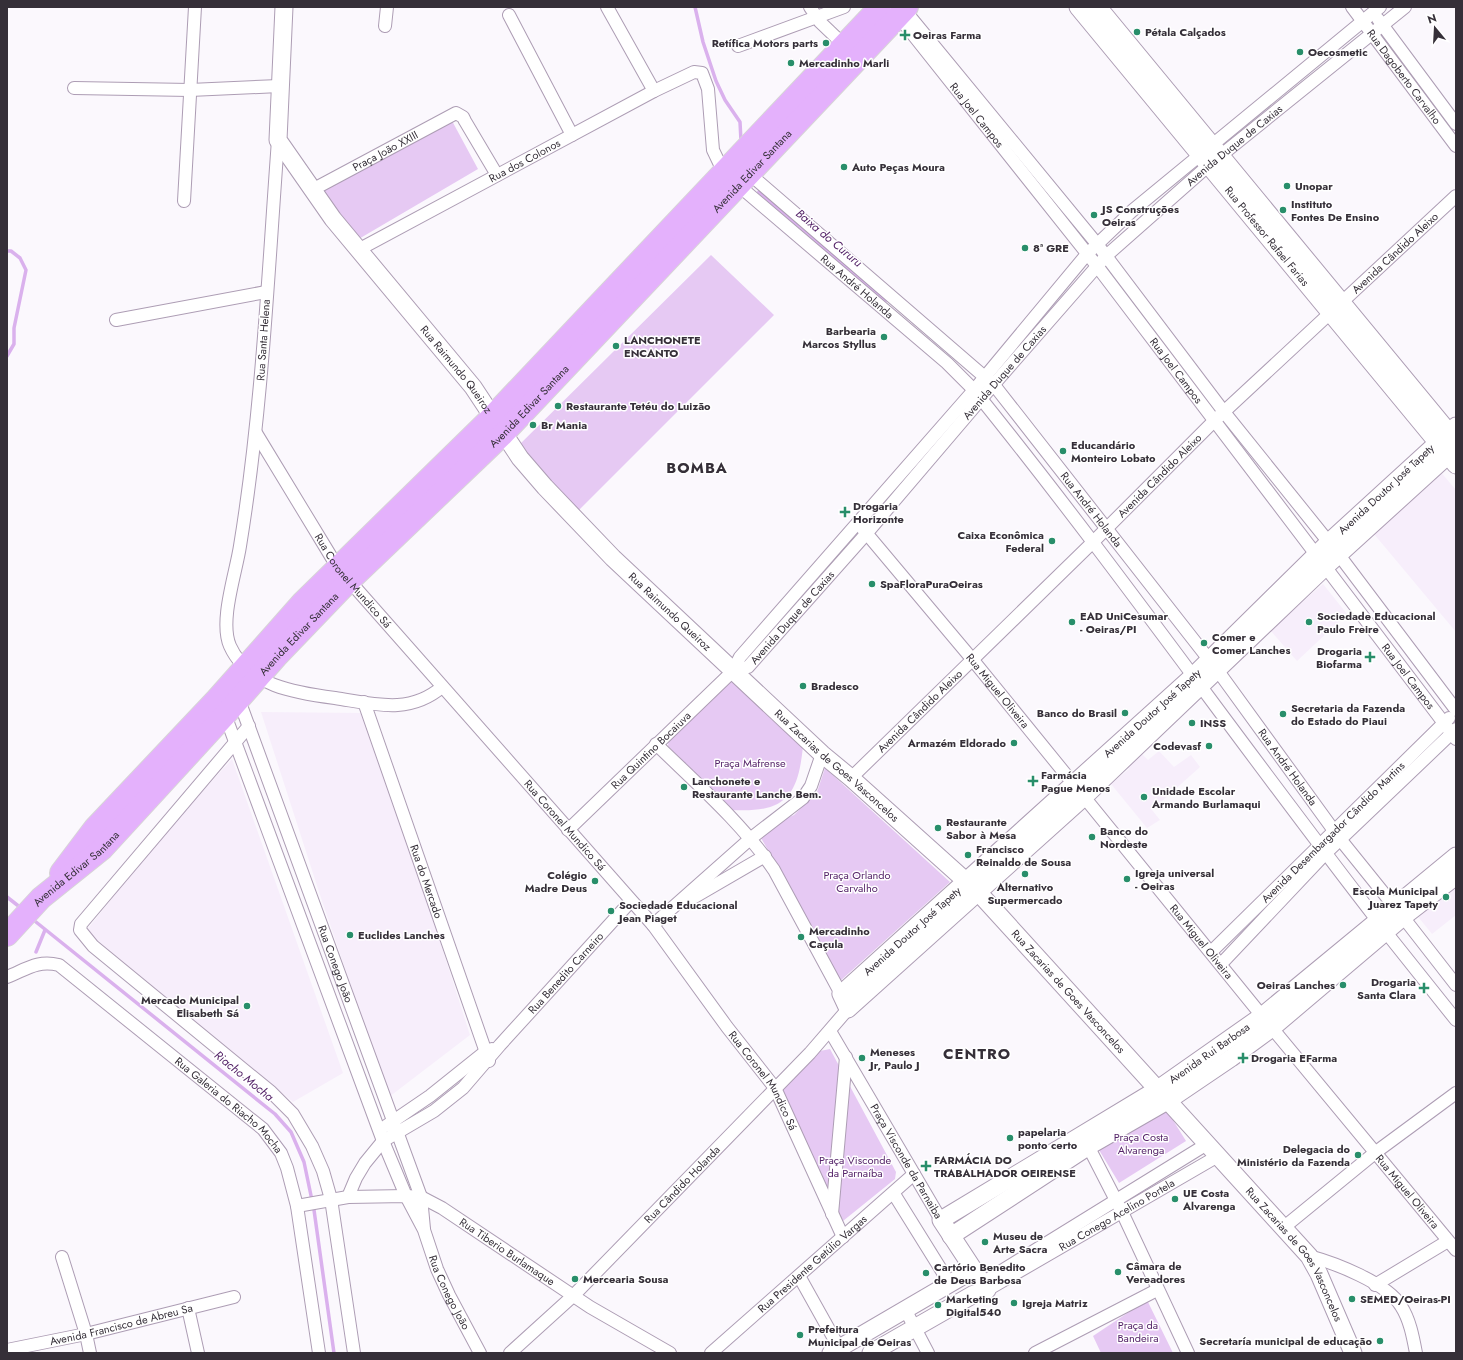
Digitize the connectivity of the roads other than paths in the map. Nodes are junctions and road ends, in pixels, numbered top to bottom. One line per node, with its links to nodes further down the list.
1 (195, 7): 22 (street)
2 (284, 7): 20 (street, Rua Santa Helena)
3 (387, 7): 15 (street)
4 (607, 7): 23 (street)
5 (844, 7): 12 (street)
6 (1078, 7): 28 (street, Rua Professor Rafael Farias)
7 (1098, 7): 28 (street, Rua Professor Rafael Farias)
8 (1352, 7): 14 (street, Rua Dagoberto Carvalho)
9 (1405, 7): 16 (street, Avenida Duque de Caxias)
10 (897, 9): 18 (highway, Avenida Edivar Santana); 29 (highway, Avenida Edivar Santana); 34 (street, Rua Joel Campos); 36 (street, Rua Joel Campos)
11 (1374, 9): 14 (street, Avenida Duque de Caxias); 16 (street, Rua Dagoberto Carvalho)
12 (813, 12): 18 (street); 19 (street)
13 (509, 15): 25 (street)
14 (1363, 22): 17 (street, Rua Dagoberto Carvalho); 28 (street, Avenida Duque de Caxias)
15 (385, 26)
16 (1383, 26): 17 (street, Avenida Duque de Caxias); 24 (street, Rua Dagoberto Carvalho)
17 (1372, 35): 27 (street, Rua Dagoberto Carvalho); 28 (street, Avenida Duque de Caxias)
18 (844, 45): 29 (highway, Avenida Edivar Santana)
19 (738, 46)
20 (279, 86): 22 (street); 26 (street, Rua Santa Helena)
21 (74, 88): 22 (street)
22 (190, 90): 33 (street)
23 (654, 91): 25 (street, Rua dos Colonos); 29 (street, Rua dos Colonos)
24 (1456, 124)
25 (572, 135): 30 (street, Rua dos Colonos)
26 (278, 140): 31 (street, Rua Raimundo Queiroz); 39 (street, Rua Santa Helena)
27 (1456, 146)
28 (1211, 155): 34 (street, Avenida Duque de Caxias); 37 (street, Avenida Duque de Caxias); 40 (street, Rua Professor Rafael Farias)
29 (732, 170): 42 (street, Rua André Holanda); 44 (street, Rua André Holanda); 47 (highway, Avenida Edivar Santana)
30 (497, 176): 31 (street, Praça João XXIII); 35 (street, Rua dos Colonos)
31 (312, 190): 35 (street, Rua Raimundo Queiroz)
32 (1456, 196): 40 (street, Avenida Cândido Aleixo)
33 (184, 201)
34 (1097, 244): 36 (street, Avenida Duque de Caxias); 37 (street, Rua Joel Campos)
35 (358, 250): 47 (street, Rua Raimundo Queiroz)
36 (1087, 254): 38 (street, Rua Joel Campos); 42 (street, Avenida Duque de Caxias)
37 (1106, 256): 38 (street, Avenida Duque de Caxias); 45 (street, Rua Joel Campos)
38 (1097, 266): 43 (street, Avenida Duque de Caxias); 46 (street, Rua Joel Campos)
39 (266, 292): 41 (street); 48 (street, Rua Santa Helena)
40 (1336, 307): 45 (street, Avenida Cândido Aleixo); 49 (street, Rua Professor Rafael Farias)
41 (116, 320)
42 (985, 376): 43 (street, Rua André Holanda); 44 (street, Avenida Duque de Caxias)
43 (994, 385): 44 (street, Avenida Duque de Caxias); 51 (street, Rua André Holanda)
44 (977, 394): 50 (street, Avenida Duque de Caxias); 52 (street, Avenida Duque de Caxias); 53 (street, Rua André Holanda)
45 (1224, 412): 46 (street, Avenida Cândido Aleixo); 54 (street, Rua Joel Campos)
46 (1214, 421): 51 (street, Avenida Cândido Aleixo); 55 (street, Rua Joel Campos)
47 (498, 425): 56 (highway, Avenida Edivar Santana); 59 (street, Rua Raimundo Queiroz)
48 (256, 433): 56 (street, Rua Coronel Mundico Sá); 60 (street, Rua Santa Helena)
49 (1451, 444): 54 (street, Avenida Doutor José Tapety)
50 (857, 522): 52 (street, Rua Miguel Oliveira); 59 (street, Avenida Duque de Caxias)
51 (1106, 528): 53 (street, Avenida Cândido Aleixo); 58 (street, Rua André Holanda)
52 (866, 534): 57 (street, Rua Miguel Oliveira); 59 (street, Avenida Duque de Caxias)
53 (1092, 543): 57 (street, Avenida Cândido Aleixo); 61 (street, Rua André Holanda)
54 (1334, 549): 55 (street, Avenida Doutor José Tapety); 65 (street, Rua Joel Campos)
55 (1320, 561): 58 (street, Avenida Doutor José Tapety); 66 (street, Rua Joel Campos)
56 (343, 575): 60 (highway, Avenida Edivar Santana); 62 (street, Rua Coronel Mundico Sá)
57 (972, 659): 72 (street, Avenida Cândido Aleixo); 73 (street, Rua Miguel Oliveira)
58 (1214, 665): 61 (street, Avenida Doutor José Tapety); 75 (street, Rua André Holanda)
59 (733, 671): 70 (street, Rua Quintino Bocaiuva); 71 (street, Rua Zacarias de Goes Vasconcelos)
60 (251, 672): 63 (street); 64 (highway, Avenida Edivar Santana)
61 (1197, 681): 73 (street, Avenida Doutor José Tapety); 77 (street, Rua André Holanda)
62 (442, 687): 63 (street); 74 (street, Rua Coronel Mundico Sá)
63 (364, 702): 98 (street, Rua do Mercado)
64 (227, 705): 67 (street, Rua Conego João); 69 (street, Rua Conego João); 89 (highway, Avenida Edivar Santana)
65 (1456, 711): 66 (street, Avenida Desembargador Cândido Martins)
66 (1444, 723): 68 (street, Rua Joel Campos); 75 (street, Avenida Desembargador Cândido Martins)
67 (249, 726): 69 (street); 85 (street, Rua Conego João)
68 (1454, 734): 75 (street, Avenida Desembargador Cândido Martins)
69 (235, 740): 86 (street, Rua Conego João); 113 (street)
70 (656, 744): 74 (street, Rua Quintino Bocaiuva); 76 (street)
71 (822, 754): 72 (street, Rua Zacarias de Goes Vasconcelos); 76 (street)
72 (851, 778): 81 (street, Rua Zacarias de Goes Vasconcelos)
73 (1078, 791): 81 (street, Avenida Doutor José Tapety); 90 (street, Rua Miguel Oliveira)
74 (568, 830): 82 (street, Rua Coronel Mundico Sá)
75 (1338, 834): 77 (street, Avenida Desembargador Cândido Martins); 83 (street, Rua André Holanda)
76 (750, 839): 78 (street); 84 (street)
77 (1322, 850): 88 (street, Rua André Holanda); 90 (street, Avenida Desembargador Cândido Martins); 91 (street, Avenida Desembargador Cândido Martins)
78 (765, 856): 84 (street); 94 (street)
79 (1456, 856): 83 (street, Avenida Rui Barbosa)
80 (1456, 876): 83 (street, Avenida Rui Barbosa)
81 (972, 887): 94 (street, Avenida Doutor José Tapety); 102 (street, Rua Zacarias de Goes Vasconcelos)
82 (631, 901): 87 (street, Rua Coronel Mundico Sá); 98 (street, Rua Benedito Carneiro)
83 (1398, 911): 88 (street, Avenida Rui Barbosa); 93 (street, Rua André Holanda)
84 (669, 912): 87 (street)
85 (318, 917): 86 (street); 103 (street, Rua Conego João)
86 (303, 924): 104 (street, Rua Conego João)
87 (653, 925): 100 (street, Rua Coronel Mundico Sá)
88 (1381, 926): 95 (street, Rua André Holanda); 96 (street, Avenida Rui Barbosa)
89 (8, 933)
90 (1211, 952): 91 (street, Rua Miguel Oliveira)
91 (1221, 964): 96 (street, Rua Miguel Oliveira)
92 (7, 978): 115 (street, Rua Galeria do Riacho Mocha)
93 (1456, 985)
94 (845, 1002): 97 (street, Rua Cândido Holanda)
95 (1456, 1020)
96 (1267, 1022): 102 (street, Avenida Rui Barbosa); 107 (street, Rua Miguel Oliveira)
97 (830, 1031): 99 (street, Praça Visconde da Parnaiba); 100 (street, Rua Cândido Holanda)
98 (487, 1056): 103 (street, Rua Benedito Carneiro)
99 (846, 1057): 108 (street, Praça Visconde da Parnaiba); 117 (street)
100 (776, 1088): 117 (street, Rua Coronel Mundico Sá); 132 (street, Rua Cândido Holanda)
101 (1456, 1093): 107 (street)
102 (1164, 1095): 105 (street, Avenida Rui Barbosa); 106 (street, Rua Zacarias de Goes Vasconcelos)
103 (395, 1127): 104 (street, Rua Benedito Carneiro); 112 (street, Rua Conego João)
104 (381, 1135): 110 (street, Rua Conego João); 111 (street)
105 (1086, 1140): 114 (street); 118 (street, Avenida Rui Barbosa); 121 (street, Avenida Rui Barbosa)
106 (1212, 1150): 114 (street, Rua Conego Acelino Portela); 116 (street, Rua Conego Acelino Portela); 119 (street, Rua Zacarias de Goes Vasconcelos)
107 (1376, 1152): 119 (street); 123 (street, Rua Miguel Oliveira)
108 (914, 1174): 109 (street, Rua Presidente Getúlio Vargas); 118 (street, Praça Visconde da Parnaiba)
109 (894, 1194): 122 (street, Rua Presidente Getúlio Vargas); 128 (street)
110 (406, 1196): 111 (street, Rua Tiberio Burlamaque); 112 (street, Rua Tiberio Burlamaque); 120 (street, Rua Conego João)
111 (348, 1197): 113 (street, Rua Tiberio Burlamaque)
112 (422, 1197): 120 (street, Rua Conego João); 132 (street, Rua Tiberio Burlamaque)
113 (329, 1200): 115 (street, Rua Tiberio Burlamaque); 143 (street)
114 (1116, 1200): 116 (street); 129 (street, Rua Conego Acelino Portela)
115 (299, 1206): 142 (street, Rua Galeria do Riacho Mocha)
116 (1122, 1212): 129 (street, Rua Conego Acelino Portela); 131 (street)
117 (832, 1215): 122 (street, Rua Coronel Mundico Sá)
118 (941, 1220): 121 (street, Praça Visconde da Parnaiba)
119 (1283, 1228): 125 (street, Rua Zacarias de Goes Vasconcelos)
120 (424, 1230): 144 (street, Rua Conego João)
121 (951, 1236): 129 (street, Praça Visconde da Parnaiba)
122 (843, 1237): 127 (street, Rua Presidente Getúlio Vargas)
123 (1448, 1241): 124 (street, Rua Miguel Oliveira); 130 (street)
124 (1456, 1250)
125 (1309, 1256): 130 (street); 152 (street, Rua Zacarias de Goes Vasconcelos)
126 (62, 1257): 137 (street)
127 (799, 1276): 139 (street); 147 (street, Rua Presidente Getúlio Vargas)
128 (950, 1284): 129 (street); 135 (street)
129 (979, 1285): 136 (street, Rua Conego Acelino Portela)
130 (1375, 1285): 153 (street)
131 (1158, 1290): 150 (street); 151 (street)
132 (574, 1295): 145 (street, Rua Cândido Holanda); 146 (street, Rua Tiberio Burlamaque)
133 (234, 1297): 134 (street, Avenida Francisco de Abreu Sa)
134 (188, 1308): 137 (street, Avenida Francisco de Abreu Sa); 141 (street)
135 (906, 1310): 136 (street); 139 (street)
136 (916, 1328): 148 (street, Rua Conego Acelino Portela); 149 (street)
137 (86, 1334): 138 (street, Avenida Francisco de Abreu Sa); 140 (street)
138 (7, 1350)
139 (837, 1352)
140 (90, 1353)
141 (198, 1353)
142 (319, 1353)
143 (354, 1353)
144 (480, 1353)
145 (510, 1353)
146 (670, 1353)
147 (711, 1353)
148 (871, 1353)
149 (928, 1353)
150 (1035, 1353)
151 (1188, 1353)
152 (1353, 1353)
153 (1416, 1353)

